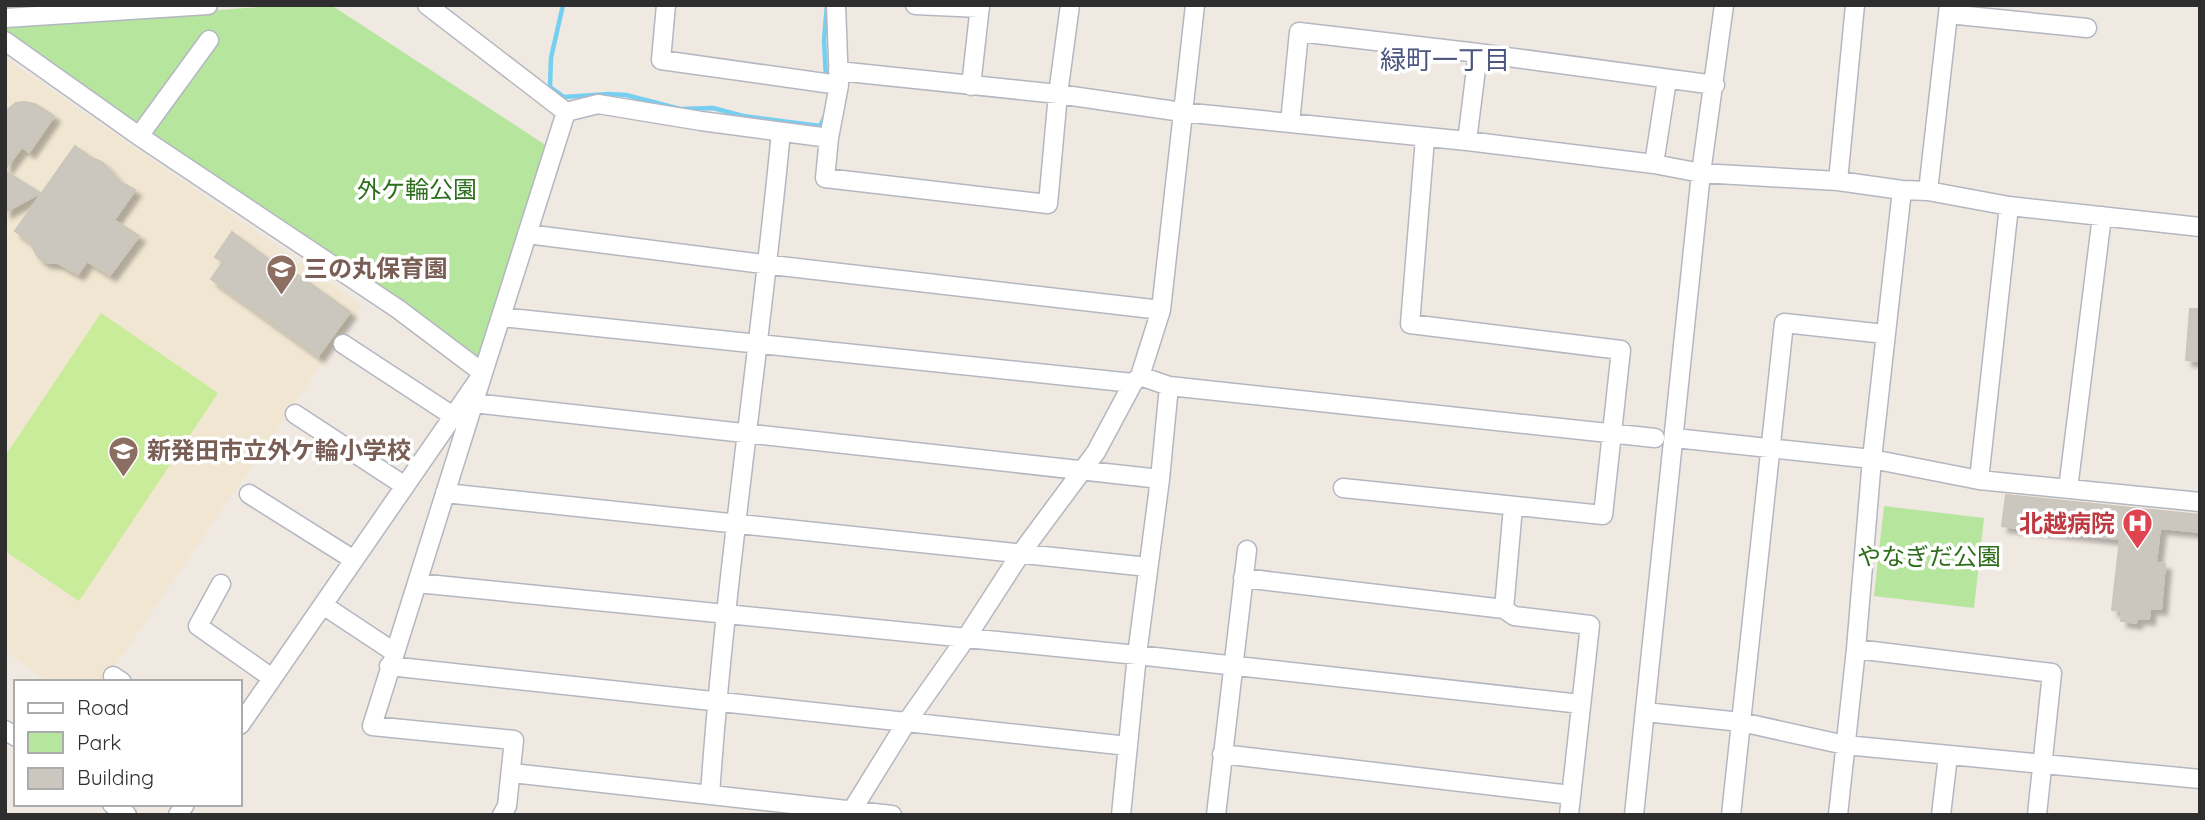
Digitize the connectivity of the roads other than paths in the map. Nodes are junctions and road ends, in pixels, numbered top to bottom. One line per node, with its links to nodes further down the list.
1 (208, 5): 12 (street)
2 (427, 5): 22 (street)
3 (666, 5): 17 (street)
4 (836, 5): 17 (street)
5 (915, 5): 10 (street)
6 (1070, 5): 21 (street)
7 (1195, 5): 23 (street)
8 (1724, 5): 19 (street)
9 (1855, 5): 32 (street)
10 (980, 7): 20 (street)
11 (1948, 9): 13 (street); 34 (street)
12 (5, 18)
13 (2087, 27)
14 (209, 40): 26 (street)
15 (5, 41): 26 (street)
16 (1478, 53): 18 (street); 24 (street); 29 (street)
17 (839, 78): 20 (street); 27 (street)
18 (1667, 80): 19 (street); 30 (street)
19 (1715, 85): 31 (street)
20 (971, 86): 21 (street)
21 (1058, 94): 23 (street); 27 (street)
22 (566, 112): 25 (street); 38 (street)
23 (1182, 112): 24 (street); 40 (street)
24 (1290, 123): 28 (street)
25 (781, 132): 27 (street); 39 (street)
26 (139, 136): 45 (street)
27 (829, 138)
28 (1425, 138): 29 (street); 52 (street)
29 (1467, 141): 30 (street)
30 (1654, 164): 31 (street)
31 (1701, 173): 32 (street); 54 (street)
32 (1838, 181): 33 (street)
33 (1902, 190): 34 (street); 42 (street)
34 (1928, 191): 35 (street)
35 (2009, 206): 36 (street); 59 (street)
36 (2102, 216): 37 (street); 62 (street)
37 (2200, 227)
38 (527, 234): 39 (street); 41 (street)
39 (768, 265): 40 (street); 44 (street)
40 (1161, 310): 46 (street)
41 (500, 317): 44 (street); 45 (street)
42 (1885, 334): 55 (street); 56 (street)
43 (343, 344): 50 (street)
44 (759, 344): 46 (street); 51 (street)
45 (483, 373): 48 (street); 50 (street)
46 (1137, 380): 47 (street); 57 (street)
47 (1170, 386): 52 (street); 58 (street)
48 (473, 403): 51 (street); 63 (street)
49 (295, 414): 60 (street)
50 (453, 416): 60 (street)
51 (748, 434): 57 (street); 67 (street)
52 (1611, 435): 53 (street); 66 (street)
53 (1655, 438)
54 (1675, 438): 55 (street); 86 (street)
55 (1770, 448): 56 (street); 88 (street)
56 (1872, 459): 59 (street); 79 (street)
57 (1081, 471): 58 (street); 69 (street)
58 (1160, 479): 71 (street)
59 (1979, 480): 62 (street)
60 (405, 486): 70 (street)
61 (1343, 488): 66 (street)
62 (2068, 489): 65 (street)
63 (445, 493): 67 (street); 73 (street)
64 (249, 494): 70 (street)
65 (2200, 502)
66 (1513, 507): 76 (street)
67 (738, 524): 69 (street); 77 (street)
68 (1247, 550): 72 (street)
69 (1021, 554): 71 (street); 78 (street)
70 (354, 560): 75 (street)
71 (1147, 566): 80 (street)
72 (1243, 578): 76 (street); 82 (street)
73 (417, 583): 77 (street); 81 (street)
74 (221, 584): 83 (street)
75 (323, 606): 81 (street); 83 (street)
76 (1504, 609): 85 (street)
77 (727, 614): 78 (street); 84 (street)
78 (966, 638): 80 (street); 89 (street)
79 (1856, 649): 90 (street); 94 (street)
80 (1137, 655): 82 (street); 91 (street)
81 (391, 659): 84 (street); 95 (street)
82 (1233, 666): 85 (street); 92 (street)
83 (272, 678): 87 (street)
84 (717, 702): 89 (street); 97 (street)
85 (1581, 704): 98 (street)
86 (1645, 712): 88 (street); 105 (street)
87 (242, 722)
88 (1741, 722): 90 (street); 106 (street)
89 (906, 723): 91 (street); 99 (street)
90 (1845, 745): 93 (street); 107 (street)
91 (1128, 746): 102 (street)
92 (1222, 754): 98 (street); 103 (street)
93 (1948, 756): 94 (street); 108 (street)
94 (2042, 765): 96 (street); 109 (street)
95 (512, 773): 97 (street); 100 (street)
96 (2200, 779)
97 (710, 795): 99 (street)
98 (1571, 795): 104 (street)
99 (850, 813): 101 (street)
100 (502, 815)
101 (892, 815)
102 (1121, 815)
103 (1216, 815)
104 (1569, 815)
105 (1634, 815)
106 (1731, 815)
107 (1838, 815)
108 (1941, 815)
109 (2037, 815)

